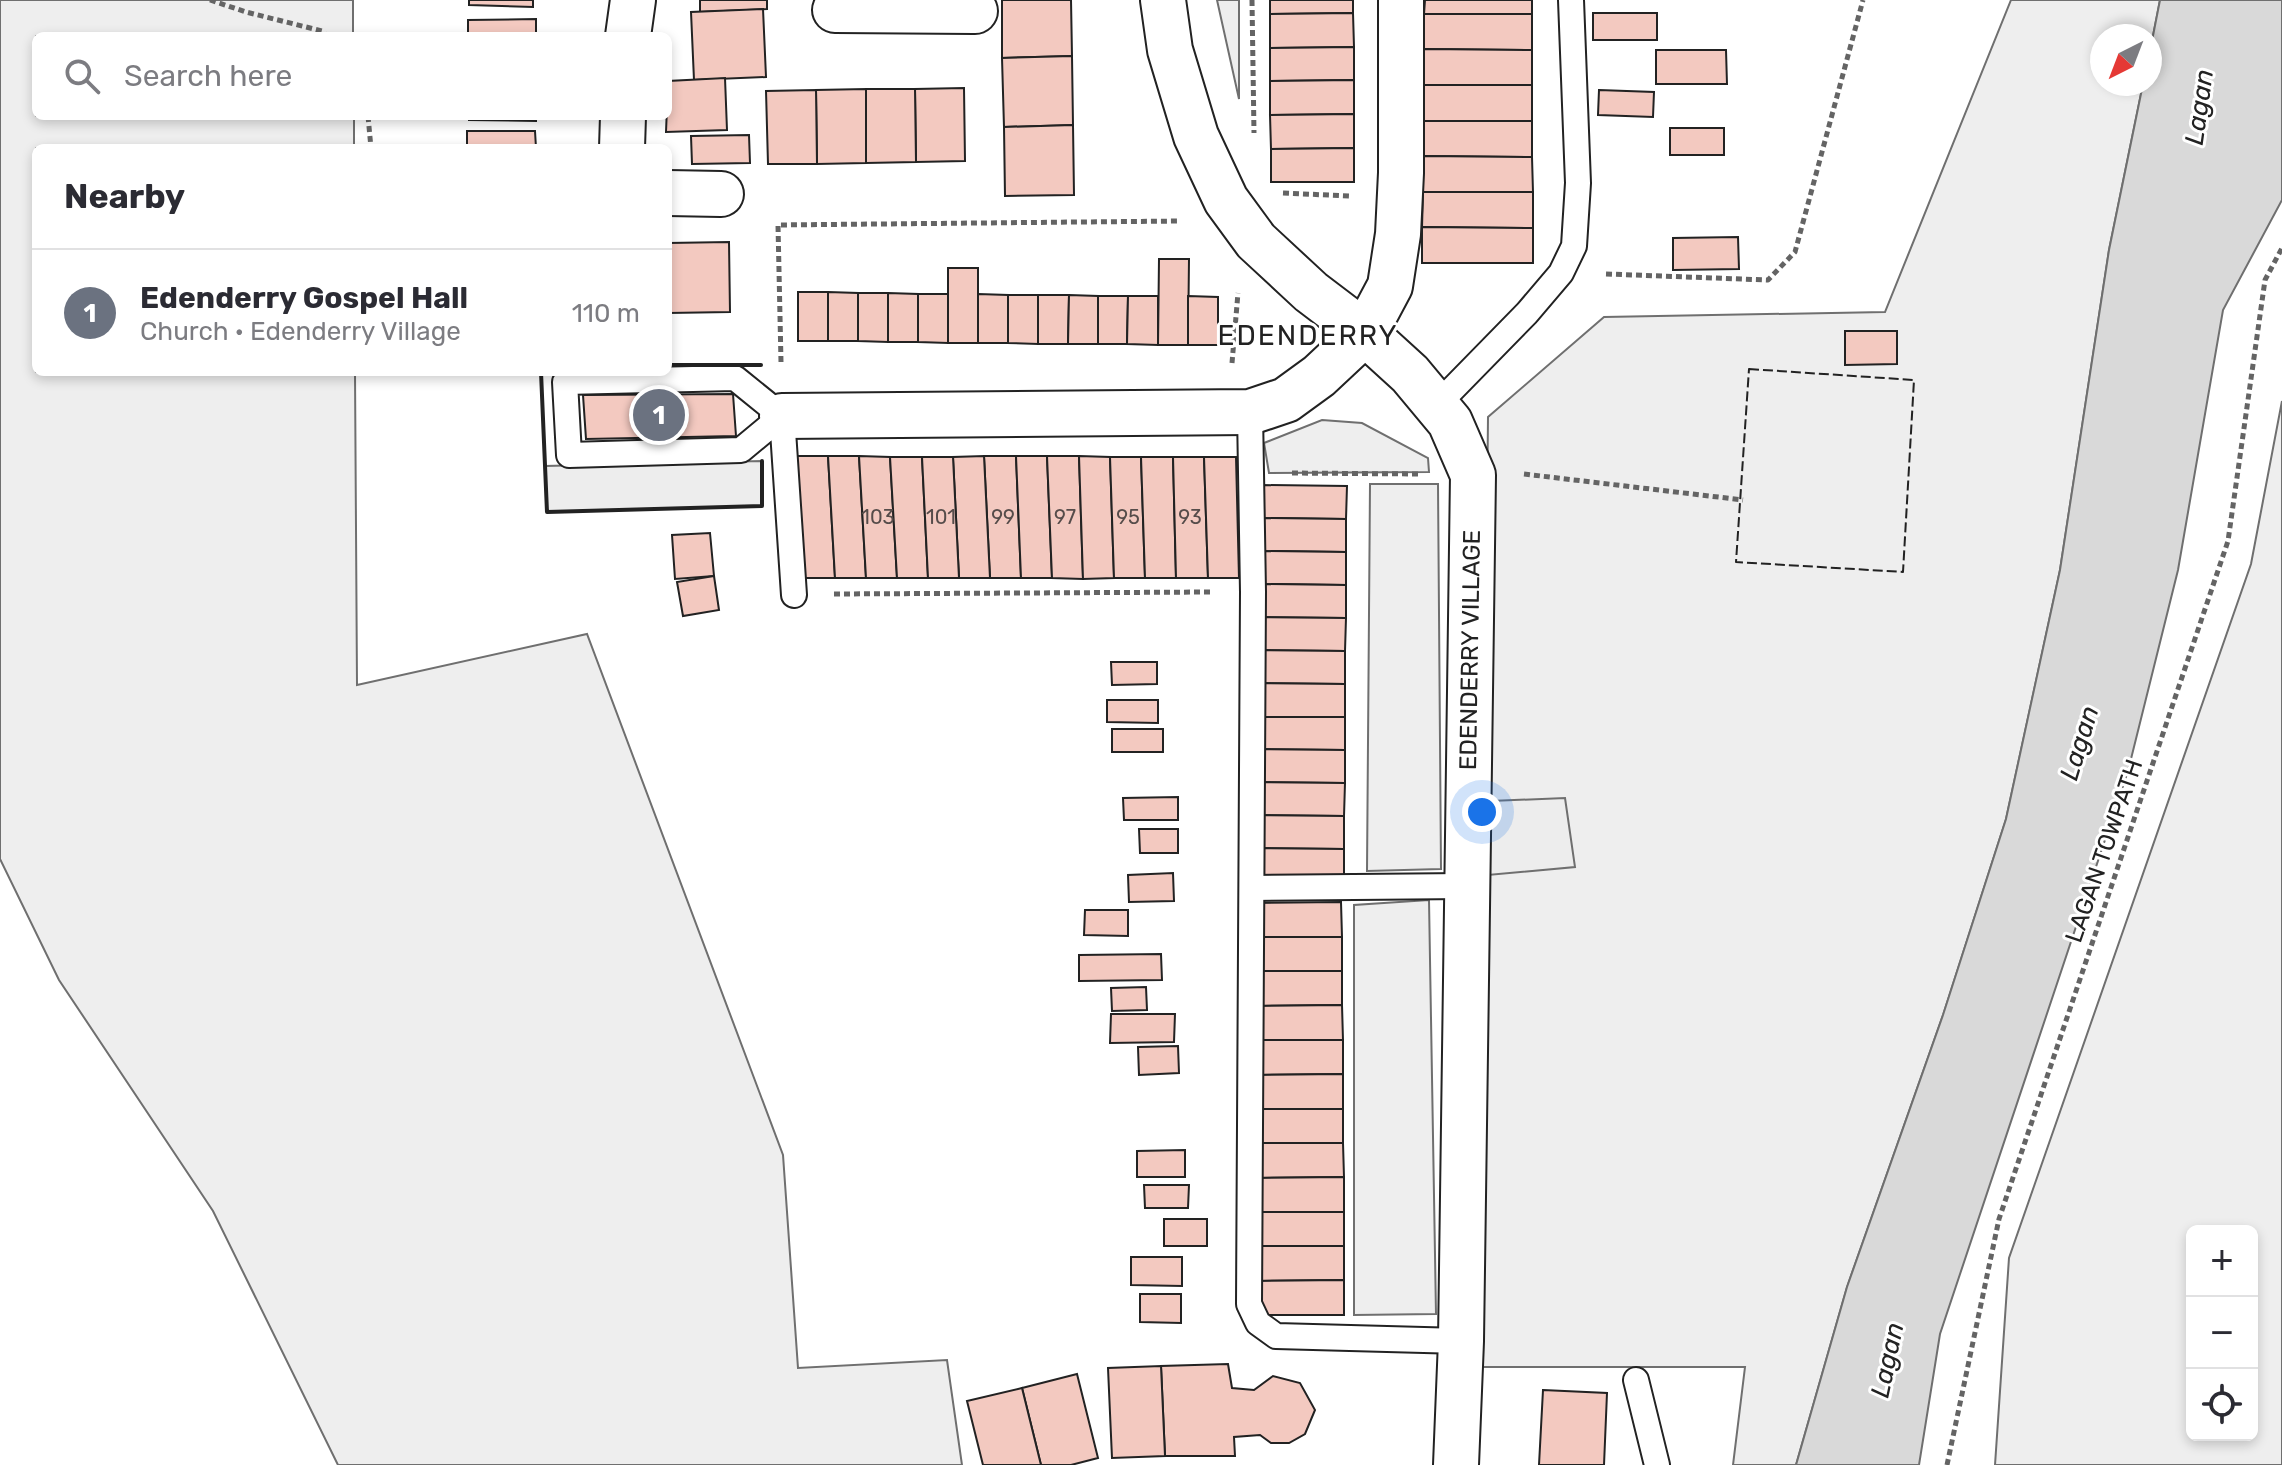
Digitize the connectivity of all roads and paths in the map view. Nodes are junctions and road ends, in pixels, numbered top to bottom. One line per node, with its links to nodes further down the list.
1 (210, 0): 11 (path)
2 (633, 0): 12 (street)
3 (1163, 0): 26 (street, EDENDERRY VILLAGE)
4 (1252, 0): 17 (path)
5 (1401, 0): 26 (street)
6 (1571, 0): 24 (lane)
7 (1863, 0): 24 (path)
8 (906, 5): 9 (street); 10 (street)
9 (835, 10)
10 (975, 11)
11 (323, 32)
12 (629, 32)
13 (368, 120): 15 (path)
14 (623, 120): 16 (street)
15 (371, 144)
16 (622, 144)
17 (1254, 144)
18 (1268, 192): 21 (path)
19 (672, 193): 20 (street)
20 (721, 194)
21 (1355, 197)
22 (1191, 221): 29 (path)
23 (2282, 248): 41 (path, LAGAN TOWPATH)
24 (1561, 273): 27 (lane)
25 (1239, 281): 28 (path)
26 (1365, 333): 27 (street, EDENDERRY VILLAGE); 28 (street)
27 (1436, 406): 31 (street, EDENDERRY VILLAGE)
28 (1239, 412): 29 (street); 30 (lane)
29 (782, 416): 29 (lane); 34 (lane)
30 (1251, 472): 31 (path); 33 (lane)
31 (1473, 475): 32 (path); 35 (street, EDENDERRY VILLAGE)
32 (1743, 500)
33 (1253, 592): 34 (path); 36 (lane)
34 (794, 595)
35 (1466, 886): 36 (lane); 37 (street, EDENDERRY VILLAGE)
36 (1252, 888): 37 (lane)
37 (1461, 1341): 39 (street, EDENDERRY VILLAGE)
38 (1636, 1380): 40 (lane)
39 (1456, 1465)
40 (1657, 1465)
41 (1947, 1465)

